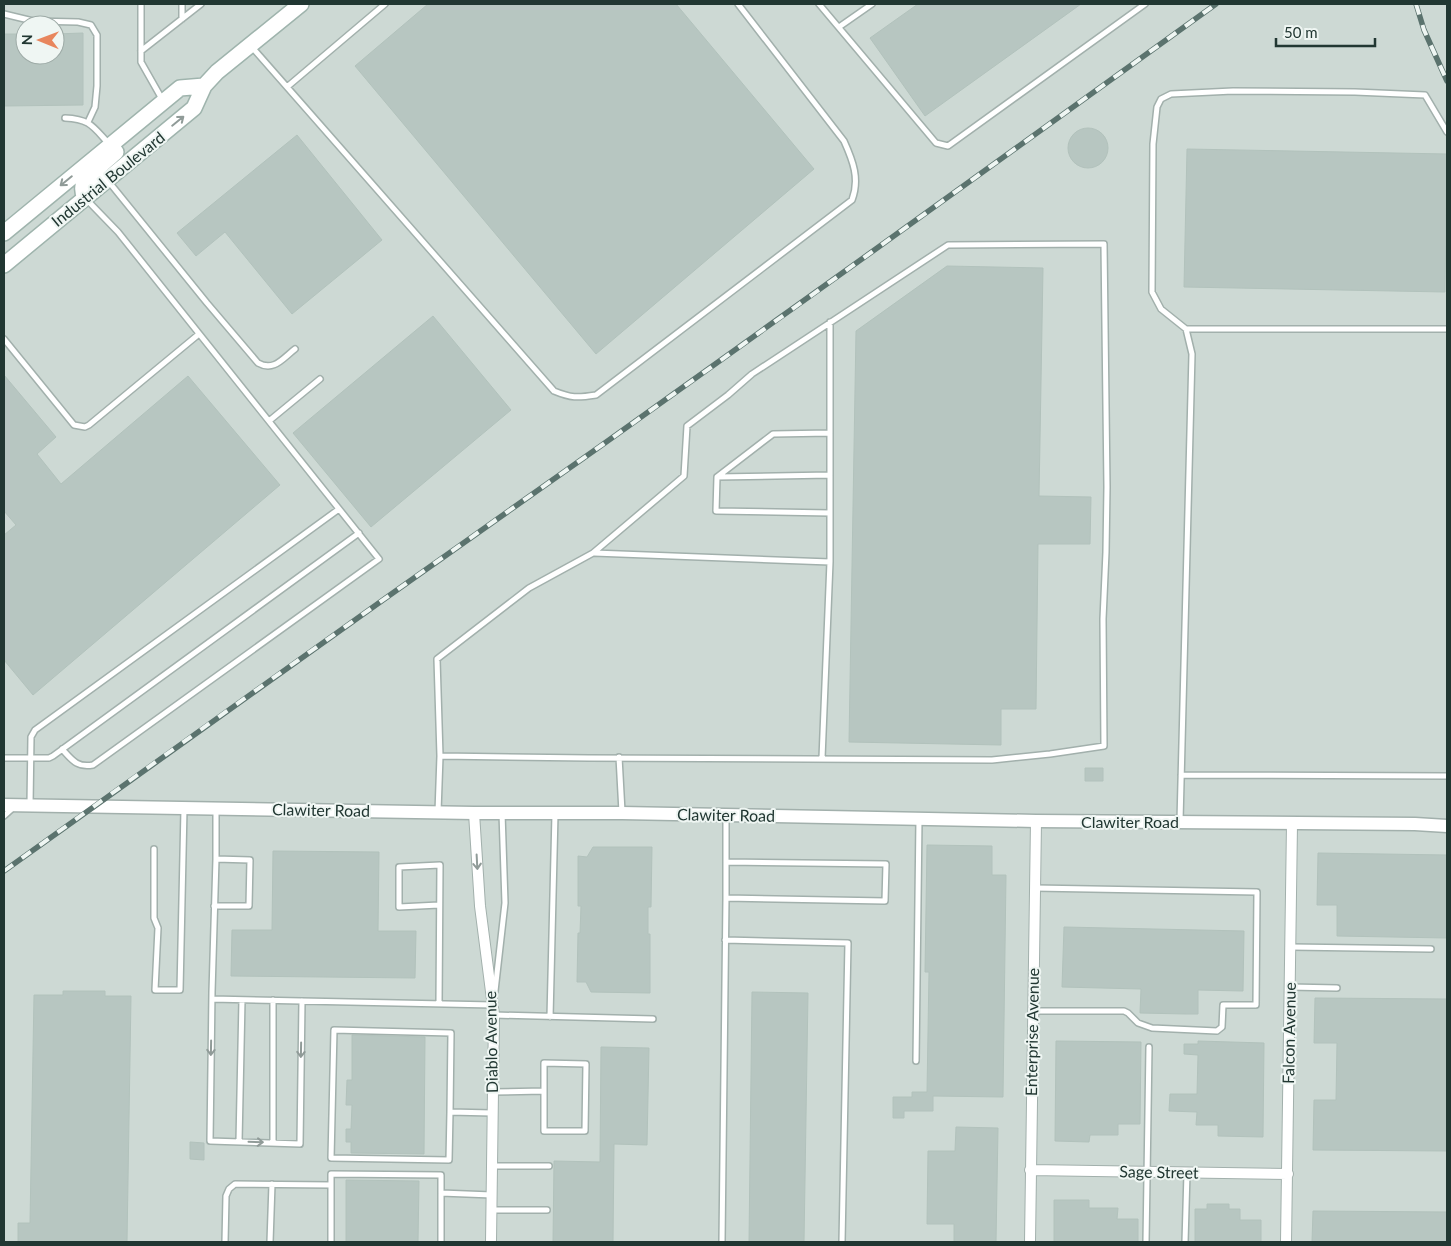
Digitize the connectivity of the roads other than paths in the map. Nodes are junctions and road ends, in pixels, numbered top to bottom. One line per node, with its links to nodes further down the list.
1 (141, 4): 14 (lane)
2 (182, 4): 11 (lane)
3 (201, 4): 11 (lane)
4 (301, 4): 13 (main road, Industrial Boulevard)
5 (386, 4): 16 (lane)
6 (738, 4): 16 (lane)
7 (819, 4): 12 (lane)
8 (872, 4): 12 (lane)
9 (1144, 4): 12 (lane)
10 (4, 14): 19 (lane)
11 (182, 19): 14 (lane)
12 (839, 27)
13 (250, 45): 15 (main road, Industrial Boulevard); 16 (lane)
14 (141, 51): 17 (lane)
15 (204, 86): 17 (main road, Industrial Boulevard); 23 (main road, Industrial Boulevard, one-way to 15)
16 (286, 87)
17 (163, 102): 20 (main road, Industrial Boulevard)
18 (65, 118): 19 (lane)
19 (88, 122): 22 (lane)
20 (130, 129): 22 (main road, Industrial Boulevard); 24 (main road)
21 (1447, 132): 28 (lane)
22 (110, 145): 25 (main road, Industrial Boulevard, one-way to 25)
23 (107, 180): 24 (main road, Industrial Boulevard); 32 (lane)
24 (85, 198): 26 (main road, Industrial Boulevard); 30 (lane)
25 (4, 232)
26 (4, 265)
27 (830, 322): 35 (lane); 41 (lane); 48 (lane)
28 (1186, 329): 29 (lane); 49 (lane)
29 (1447, 329)
30 (199, 334): 31 (lane); 34 (lane)
31 (4, 340)
32 (295, 349)
33 (320, 379): 34 (lane)
34 (269, 421): 38 (lane)
35 (830, 433): 36 (lane); 37 (lane)
36 (830, 475): 37 (lane); 39 (lane)
37 (717, 477): 39 (lane)
38 (339, 509): 40 (lane); 47 (lane)
39 (830, 513): 42 (lane)
40 (359, 533): 43 (lane); 43 (lane)
41 (593, 553): 42 (lane); 44 (lane)
42 (830, 562): 48 (lane)
43 (62, 749): 47 (lane)
44 (440, 756): 45 (lane); 55 (lane)
45 (619, 757): 48 (lane); 58 (lane)
46 (4, 758): 47 (lane)
47 (30, 758): 52 (lane)
48 (822, 758)
49 (1181, 775): 50 (lane); 64 (lane)
50 (1447, 776)
51 (10, 805): 52 (street, Clawiter Road); 60 (lane)
52 (30, 806): 53 (street, Clawiter Road)
53 (184, 808): 54 (street, Clawiter Road); 67 (lane)
54 (216, 809): 55 (street, Clawiter Road); 68 (lane)
55 (438, 812): 56 (street, Clawiter Road)
56 (474, 813): 57 (street, Clawiter Road); 84 (street, Diablo Avenue, one-way to 84)
57 (502, 813): 59 (street, Clawiter Road); 84 (lane)
58 (622, 813): 59 (street, Clawiter Road); 61 (street, Clawiter Road)
59 (555, 814): 86 (lane)
60 (4, 816)
61 (726, 816): 62 (street, Clawiter Road); 69 (lane)
62 (919, 818): 63 (street, Clawiter Road); 89 (lane)
63 (1036, 821): 64 (street, Clawiter Road); 70 (street, Enterprise Avenue)
64 (1180, 822): 65 (street, Clawiter Road)
65 (1292, 824): 66 (street, Clawiter Road); 75 (street, Falcon Avenue)
66 (1447, 826)
67 (154, 849)
68 (216, 859): 73 (lane); 73 (lane)
69 (726, 862): 71 (lane); 71 (lane)
70 (1035, 888): 85 (street, Enterprise Avenue); 85 (lane)
71 (726, 898): 74 (lane)
72 (439, 905): 72 (lane); 83 (lane)
73 (214, 906): 79 (lane)
74 (725, 940): 113 (lane); 114 (lane)
75 (1290, 947): 76 (lane); 77 (street, Falcon Avenue)
76 (1431, 949)
77 (1290, 987): 78 (lane); 101 (street, Falcon Avenue)
78 (1337, 988)
79 (212, 999): 80 (lane); 94 (lane, one-way to 94)
80 (242, 1000): 81 (lane); 94 (lane)
81 (273, 1000): 82 (lane); 95 (lane)
82 (302, 1001): 83 (lane); 95 (lane, one-way to 95)
83 (439, 1004): 84 (lane)
84 (493, 1010): 86 (lane); 91 (street, Diablo Avenue)
85 (1033, 1011): 98 (street, Enterprise Avenue)
86 (550, 1017): 87 (lane)
87 (653, 1019)
88 (1149, 1047): 99 (lane)
89 (916, 1061)
90 (544, 1091): 90 (lane); 91 (lane)
91 (492, 1092): 93 (street, Diablo Avenue)
92 (450, 1112): 92 (lane); 93 (lane)
93 (492, 1113): 96 (street, Diablo Avenue)
94 (239, 1142): 95 (lane, one-way to 95)
95 (273, 1143)
96 (492, 1166): 97 (lane); 105 (street, Diablo Avenue)
97 (549, 1166)
98 (1030, 1170): 99 (street, Sage Street); 115 (street, Enterprise Avenue)
99 (1147, 1172): 100 (street, Sage Street); 116 (lane)
100 (1187, 1172): 101 (street, Sage Street); 117 (lane)
101 (1288, 1174): 118 (street, Falcon Avenue)
102 (272, 1184): 103 (lane); 108 (lane); 109 (lane)
103 (331, 1185): 104 (lane); 110 (lane)
104 (441, 1193): 105 (lane); 111 (lane)
105 (492, 1195): 106 (street, Diablo Avenue)
106 (492, 1210): 107 (lane); 112 (street, Diablo Avenue)
107 (547, 1210)
108 (225, 1242)
109 (270, 1242)
110 (331, 1242)
111 (441, 1242)
112 (491, 1242)
113 (722, 1242)
114 (842, 1242)
115 (1030, 1242)
116 (1146, 1242)
117 (1185, 1242)
118 (1286, 1242)

